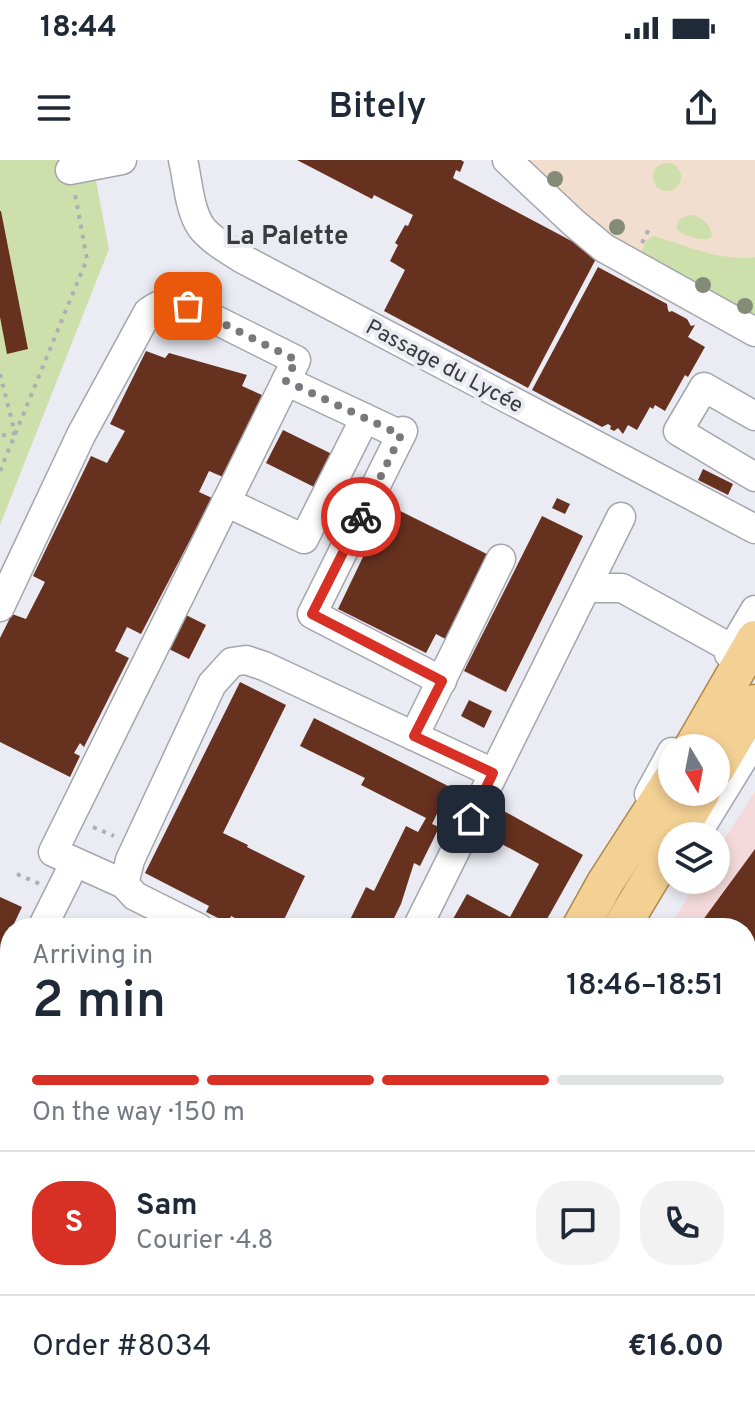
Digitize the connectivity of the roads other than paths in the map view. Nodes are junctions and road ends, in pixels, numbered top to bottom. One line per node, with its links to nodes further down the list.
1 (122, 160): 4 (street)
2 (183, 160): 12 (street, Passage du Lycée)
3 (507, 160): 5 (street)
4 (70, 170)
5 (755, 332)
6 (286, 381): 8 (street); 10 (street); 15 (street)
7 (755, 416): 9 (street)
8 (365, 418): 10 (street); 18 (street)
9 (754, 476): 12 (street)
10 (226, 502): 30 (street)
11 (621, 517): 14 (street)
12 (744, 523)
13 (501, 559): 18 (street)
14 (586, 588): 17 (street); 25 (street)
15 (0, 607)
16 (755, 610): 17 (street)
17 (744, 648): 20 (street); 21 (main road)
18 (442, 681): 22 (street)
19 (755, 703): 24 (main road)
20 (684, 734)
21 (699, 734)
22 (414, 736): 25 (street); 33 (street)
23 (755, 739): 28 (street)
24 (730, 745)
25 (493, 773): 37 (street)
26 (658, 777): 29 (street)
27 (658, 801): 29 (main road)
28 (705, 822)
29 (631, 844): 32 (main road)
30 (75, 862): 33 (street); 35 (street)
31 (658, 866): 40 (main road)
32 (605, 883): 38 (main road); 39 (street)
33 (124, 884): 36 (street)
34 (658, 894): 41 (street)
35 (47, 918)
36 (179, 918)
37 (422, 918)
38 (586, 918)
39 (596, 918)
40 (627, 918)
41 (642, 918)

